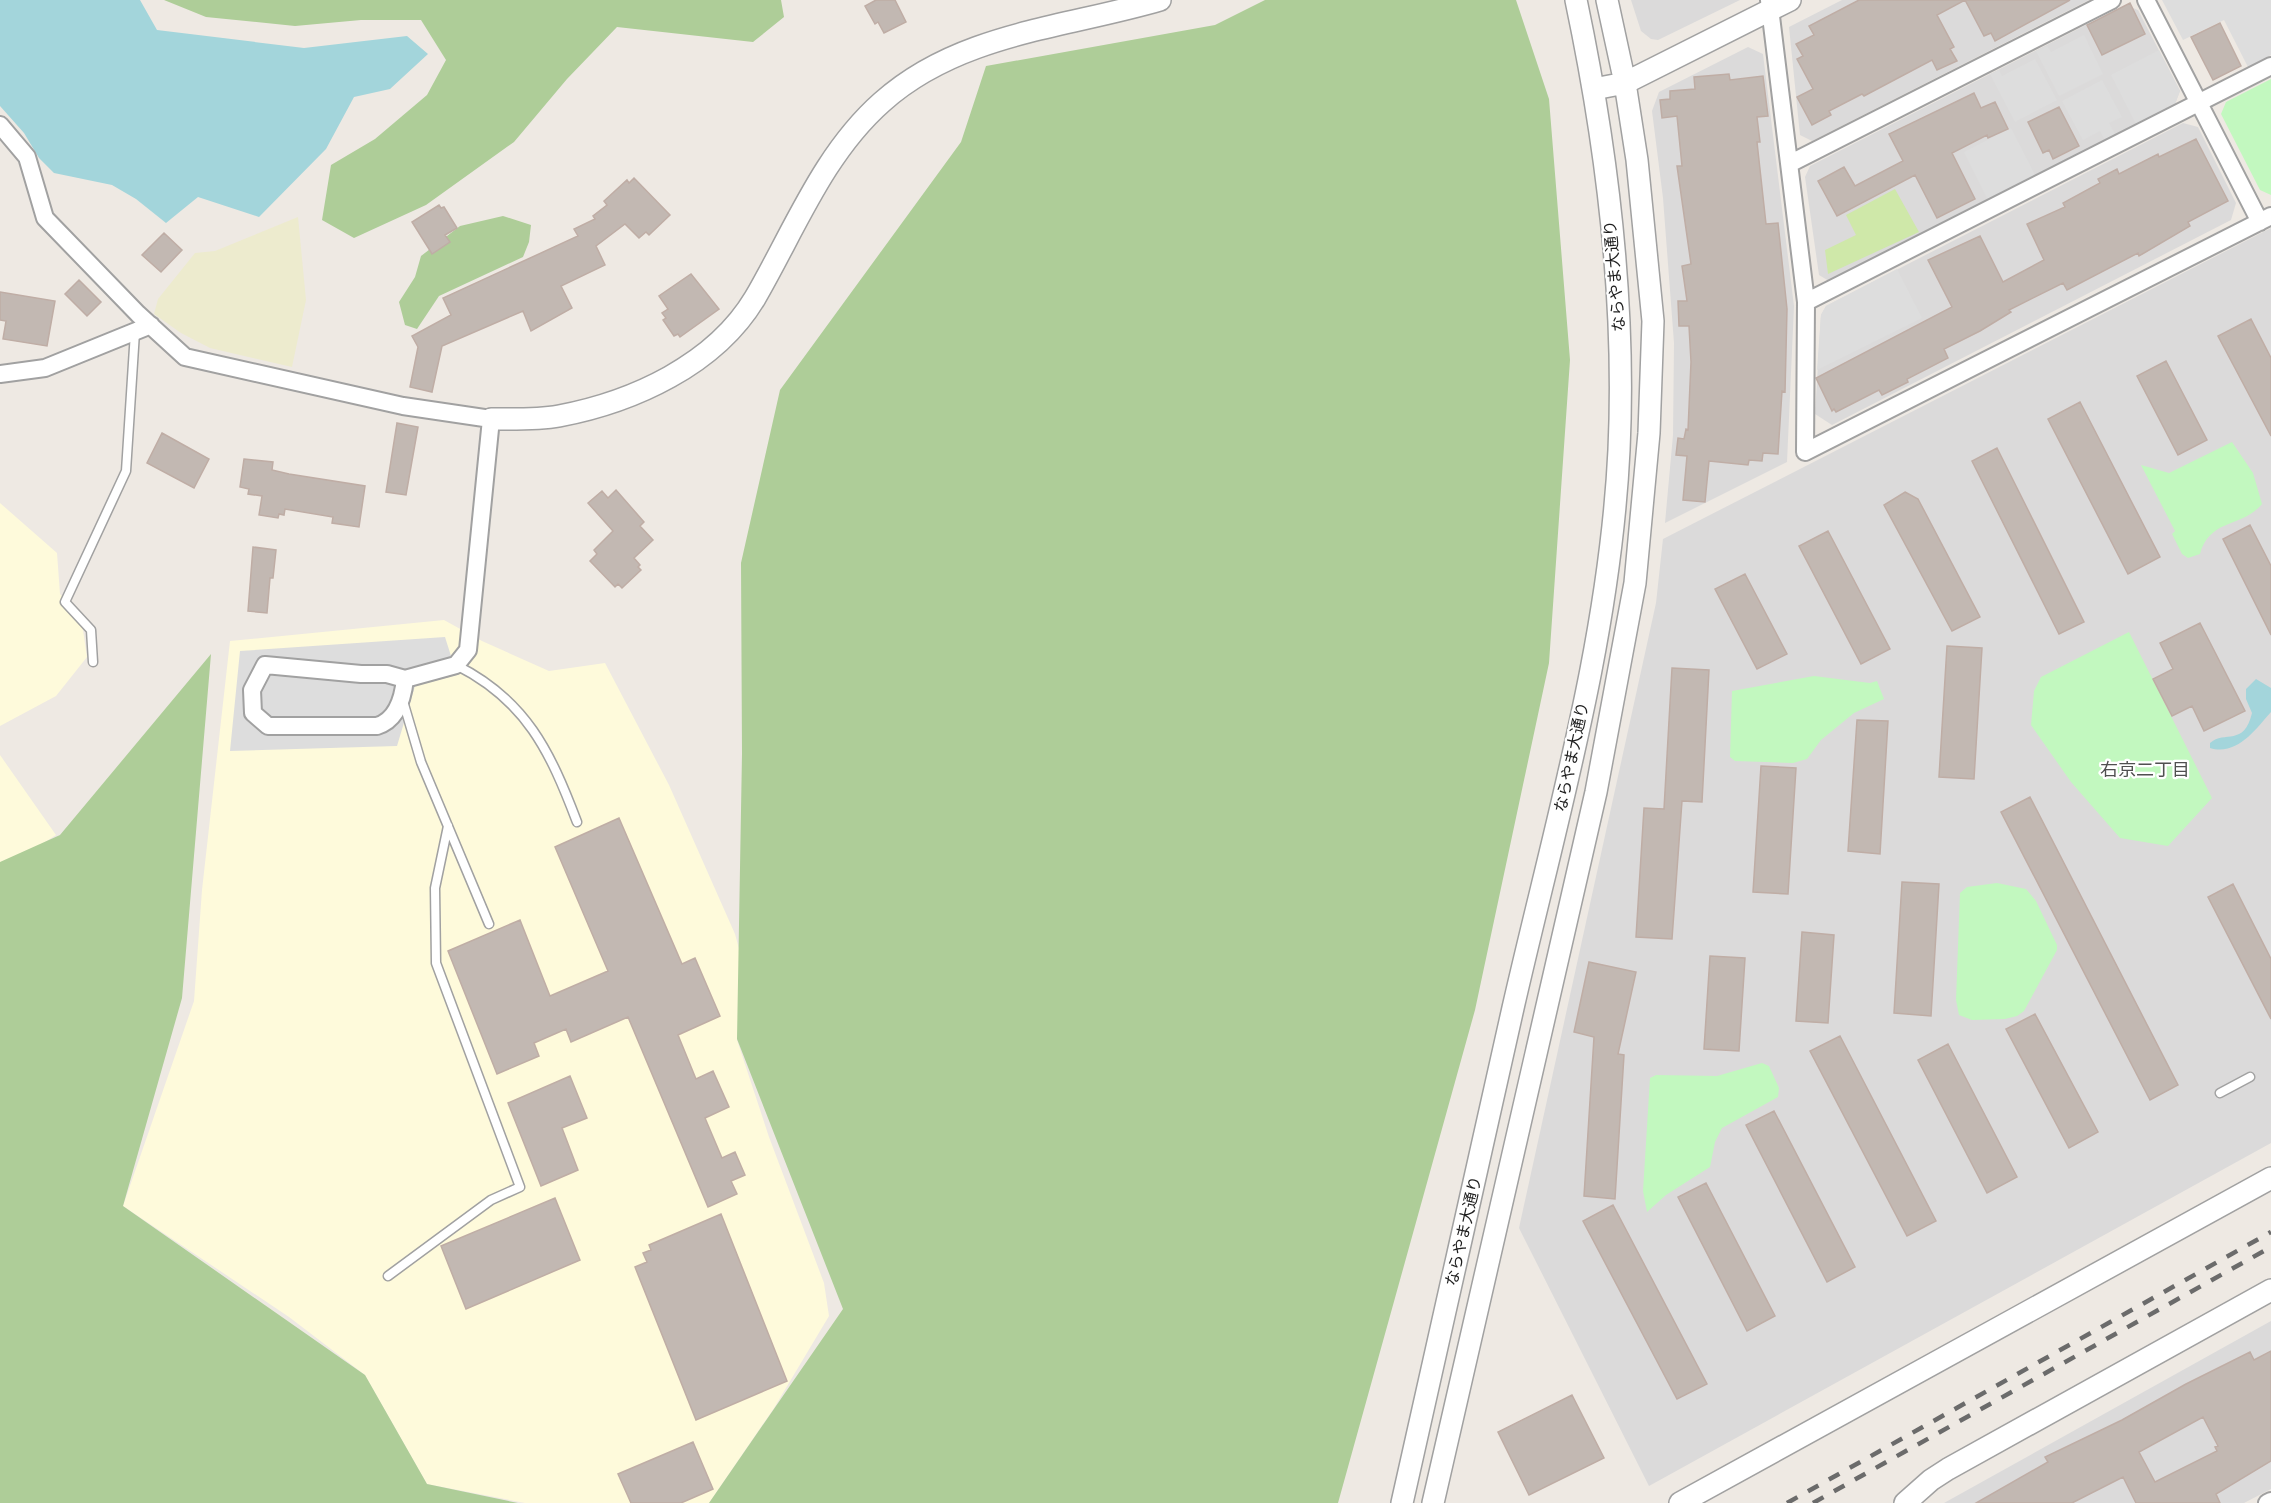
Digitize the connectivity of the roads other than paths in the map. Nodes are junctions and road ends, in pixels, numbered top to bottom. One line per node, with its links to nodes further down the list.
1 (1160, 0): 18 (street)
2 (1576, 0): 10 (street, ならやま大通り)
3 (1607, 0): 9 (street, ならやま大通り)
4 (1790, 0): 7 (street)
5 (2112, 0): 13 (street)
6 (2146, 0): 11 (street)
7 (1769, 5): 9 (street); 13 (street)
8 (2271, 66): 11 (street)
9 (1625, 83): 10 (street); 31 (street, ならやま大通り)
10 (1594, 89): 32 (street, ならやま大通り)
11 (2200, 103): 14 (street); 15 (street)
12 (0, 125): 16 (street)
13 (1791, 164): 15 (street)
14 (2266, 219): 15 (street)
15 (1806, 302)
16 (143, 328): 17 (street); 18 (street); 19 (lane)
17 (0, 374)
18 (491, 419): 20 (street)
19 (93, 662)
20 (456, 665): 21 (street); 23 (lane)
21 (405, 679): 22 (street); 22 (street)
22 (403, 700): 24 (lane)
23 (577, 822)
24 (448, 826): 25 (lane); 29 (lane)
25 (489, 924)
26 (2250, 1077): 27 (lane)
27 (2220, 1093)
28 (2271, 1178): 33 (street)
29 (388, 1276)
30 (2271, 1290): 34 (street)
31 (1436, 1500)
32 (1402, 1503)
33 (1680, 1503)
34 (1905, 1503)

